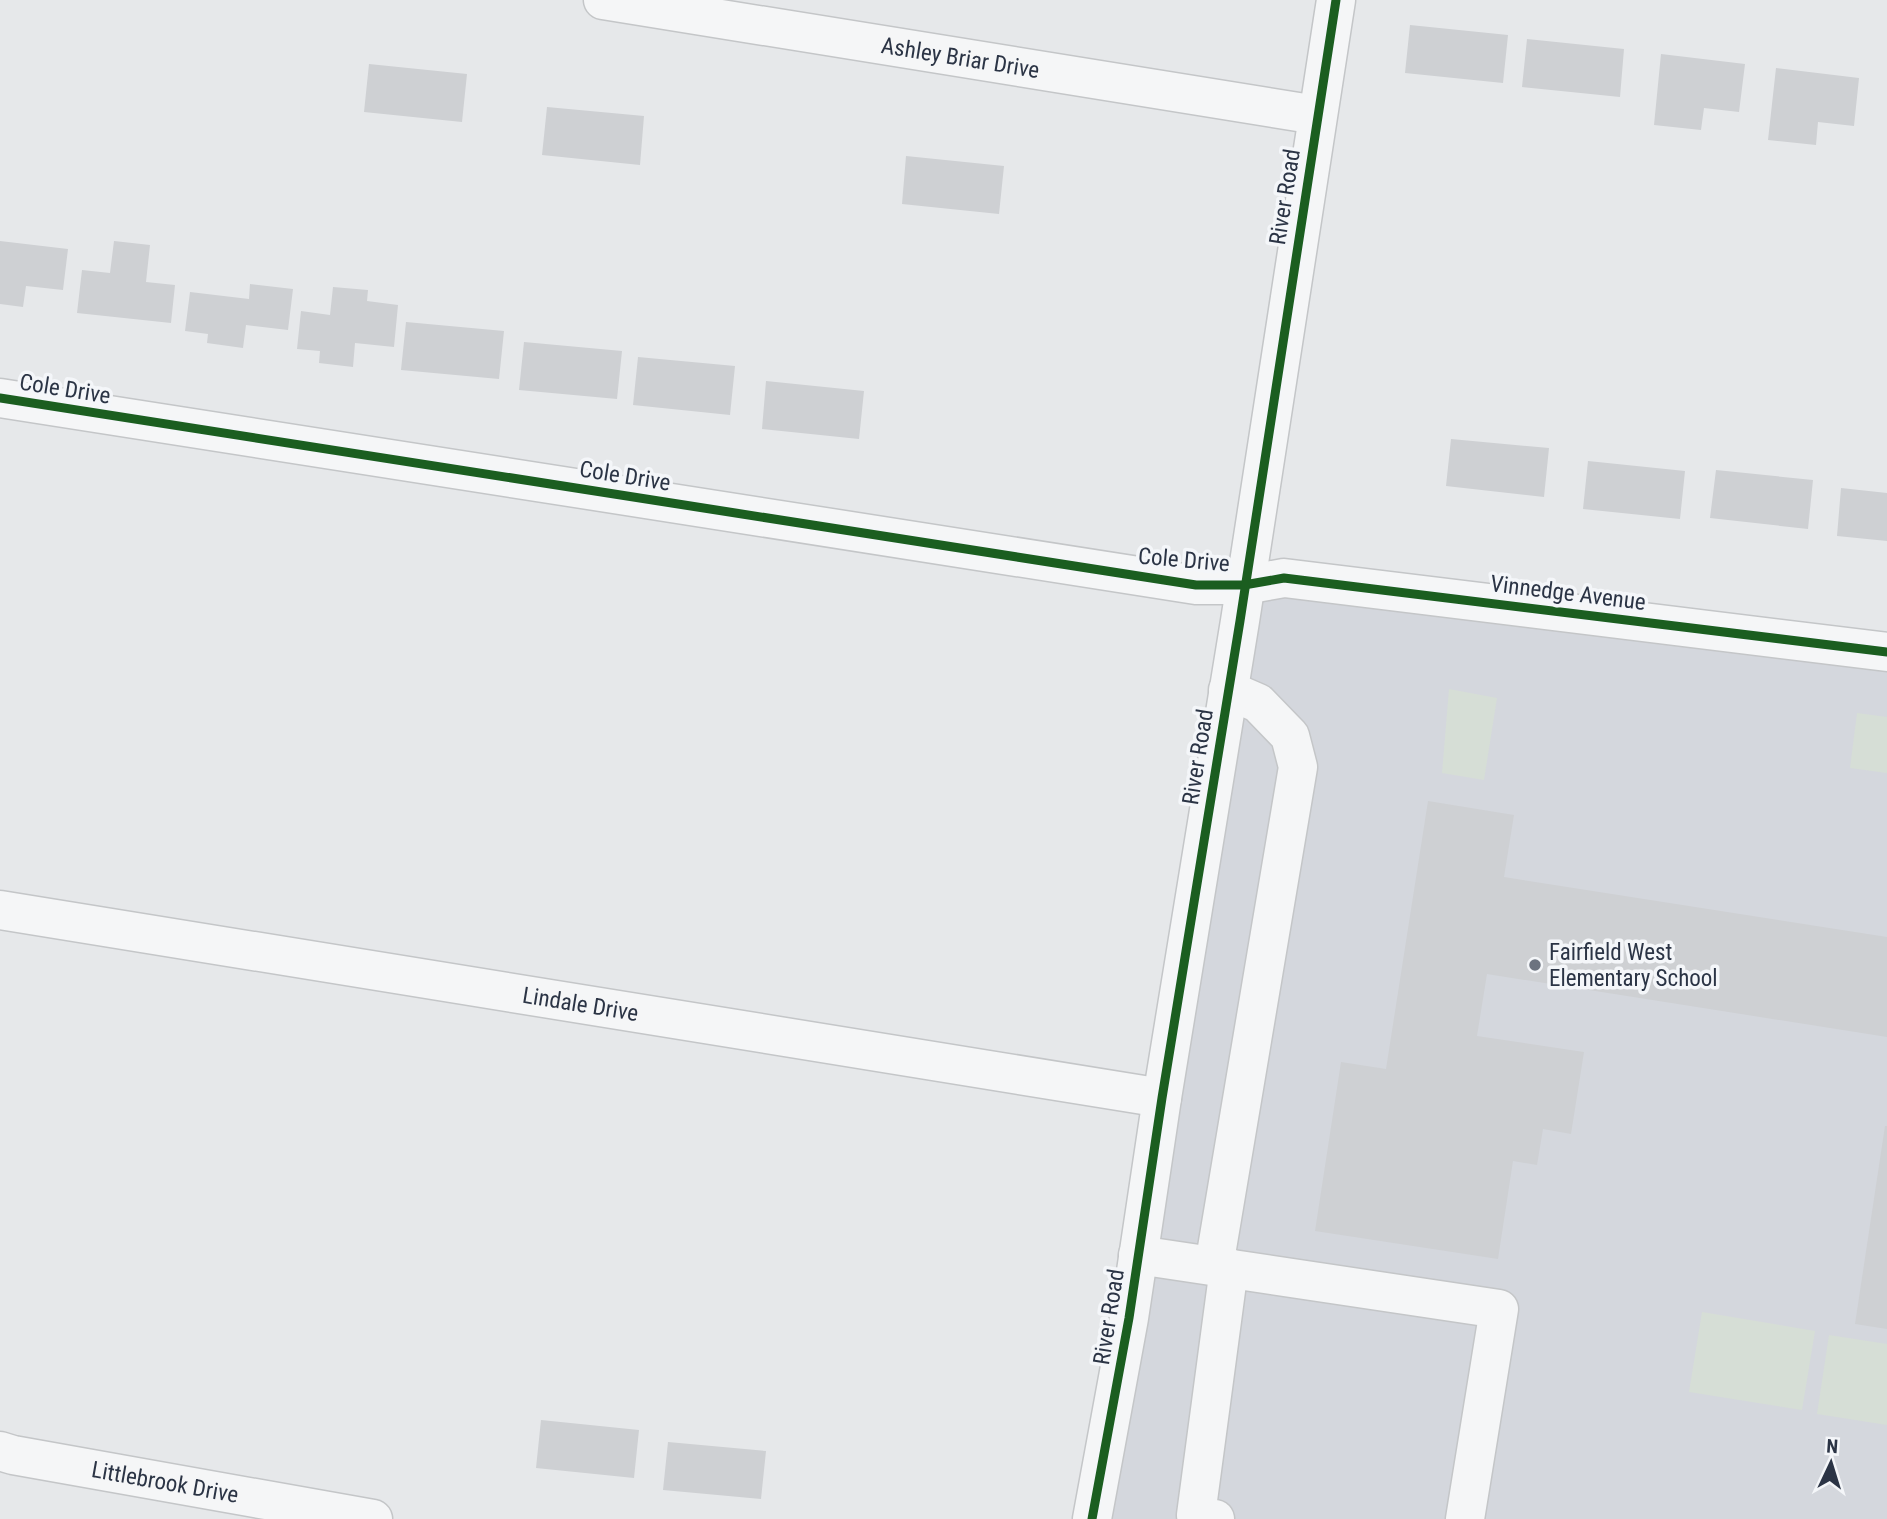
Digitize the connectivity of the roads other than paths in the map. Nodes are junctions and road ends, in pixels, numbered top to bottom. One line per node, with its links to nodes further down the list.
1 (603, 0): 3 (street, Ashley Briar Drive)
2 (1336, 0): 3 (street, River Road)
3 (1317, 115): 5 (street, River Road)
4 (0, 398): 5 (street, Cole Drive)
5 (1244, 585): 6 (street, Vinnedge Avenue); 7 (street, River Road)
6 (1887, 652)
7 (1228, 690): 9 (street, River Road); 11 (street)
8 (0, 910): 9 (street, Lindale Drive)
9 (1162, 1098): 10 (street, River Road)
10 (1138, 1255): 11 (street); 14 (street, River Road)
11 (1222, 1267): 15 (street); 16 (street)
12 (0, 1451): 13 (street, Littlebrook Drive)
13 (373, 1519)
14 (1092, 1519)
15 (1215, 1519)
16 (1465, 1519)

